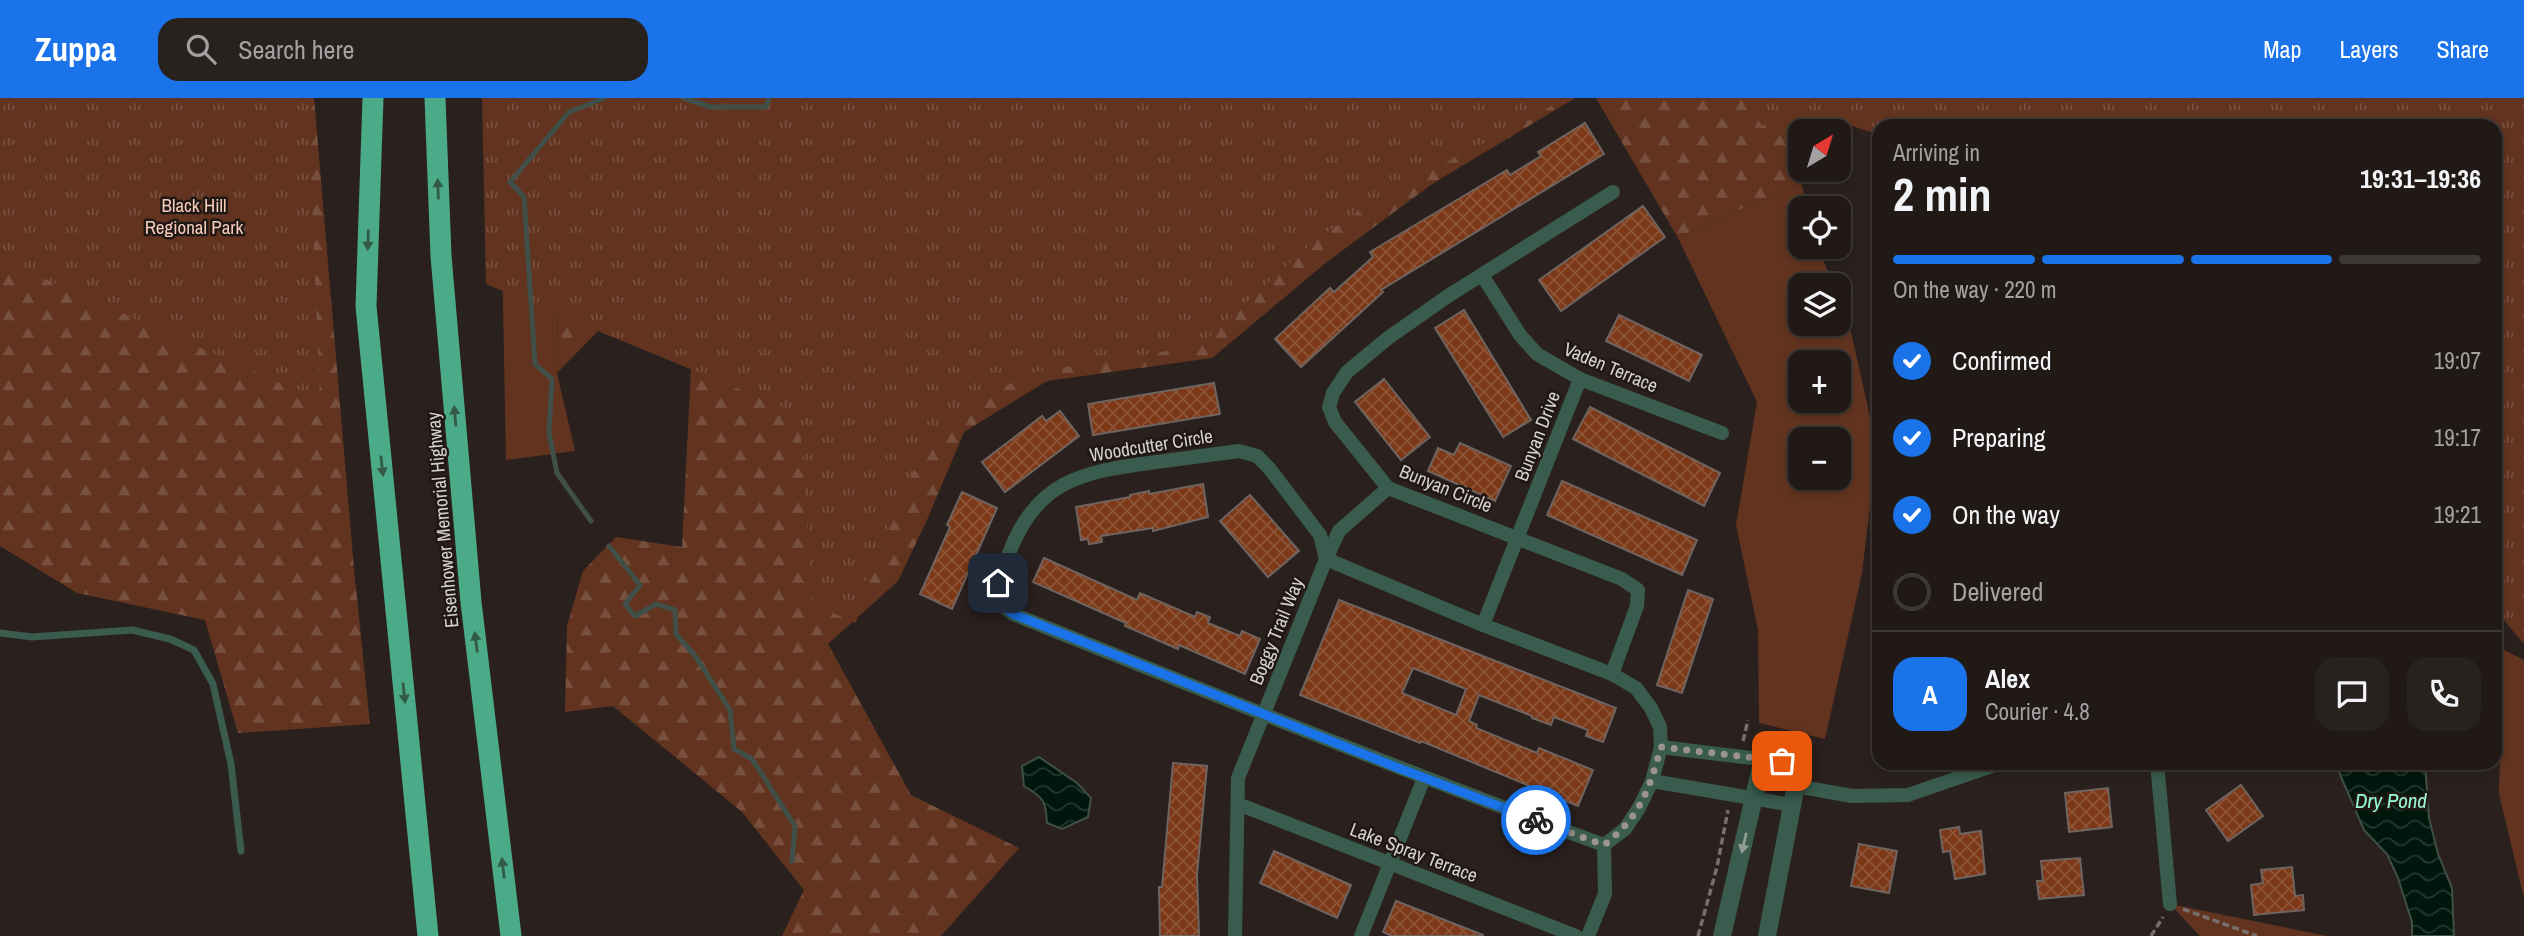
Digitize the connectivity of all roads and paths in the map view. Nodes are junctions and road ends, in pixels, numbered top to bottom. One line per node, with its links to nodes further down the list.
1 (373, 98): 32 (highway, one-way to 32)
2 (435, 98): 33 (highway, Eisenhower Memorial Highway, one-way to 2)
3 (1613, 192): 4 (street, Bunyan Circle)
4 (1482, 275): 5 (street, Vaden Terrace); 7 (street, Bunyan Circle)
5 (1580, 379): 6 (street, Vaden Terrace); 8 (street, Bunyan Drive)
6 (1722, 433)
7 (1388, 488): 8 (street, Bunyan Circle); 9 (street, Boggy Trail Way)
8 (1518, 537): 10 (street, Bunyan Drive); 12 (street, Bunyan Circle)
9 (1326, 559): 10 (street); 13 (street, Boggy Trail Way); 13 (street, Woodcutter Circle)
10 (1483, 625): 12 (street)
11 (0, 633): 29 (lane)
12 (1612, 674): 15 (street)
13 (1263, 715): 21 (street, Woodcutter Circle); 26 (street, Boggy Trail Way)
14 (1748, 720): 16 (path)
15 (1661, 747): 16 (street); 22 (street)
16 (1739, 756): 17 (street)
17 (1763, 758): 18 (street); 25 (street)
18 (1800, 764): 23 (street)
19 (1981, 770): 23 (street)
20 (2158, 770): 31 (street)
21 (1424, 778): 28 (street, Woodcutter Circle); 30 (street)
22 (1652, 781): 24 (street); 28 (street)
23 (1796, 786): 27 (street)
24 (1732, 793): 25 (street); 38 (path)
25 (1755, 797): 27 (street); 39 (street, one-way to 39)
26 (1238, 804): 30 (street, Lake Spray Terrace); 34 (street, Boggy Trail Way)
27 (1792, 804): 40 (street)
28 (1604, 845): 37 (street)
29 (242, 851)
30 (1389, 863): 35 (street); 36 (street, Lake Spray Terrace)
31 (2170, 904): 41 (path); 42 (path)
32 (428, 936)
33 (511, 936)
34 (1235, 936)
35 (1361, 936)
36 (1576, 936)
37 (1588, 936)
38 (1698, 936)
39 (1722, 936)
40 (1767, 936)
41 (2151, 936)
42 (2257, 936)

